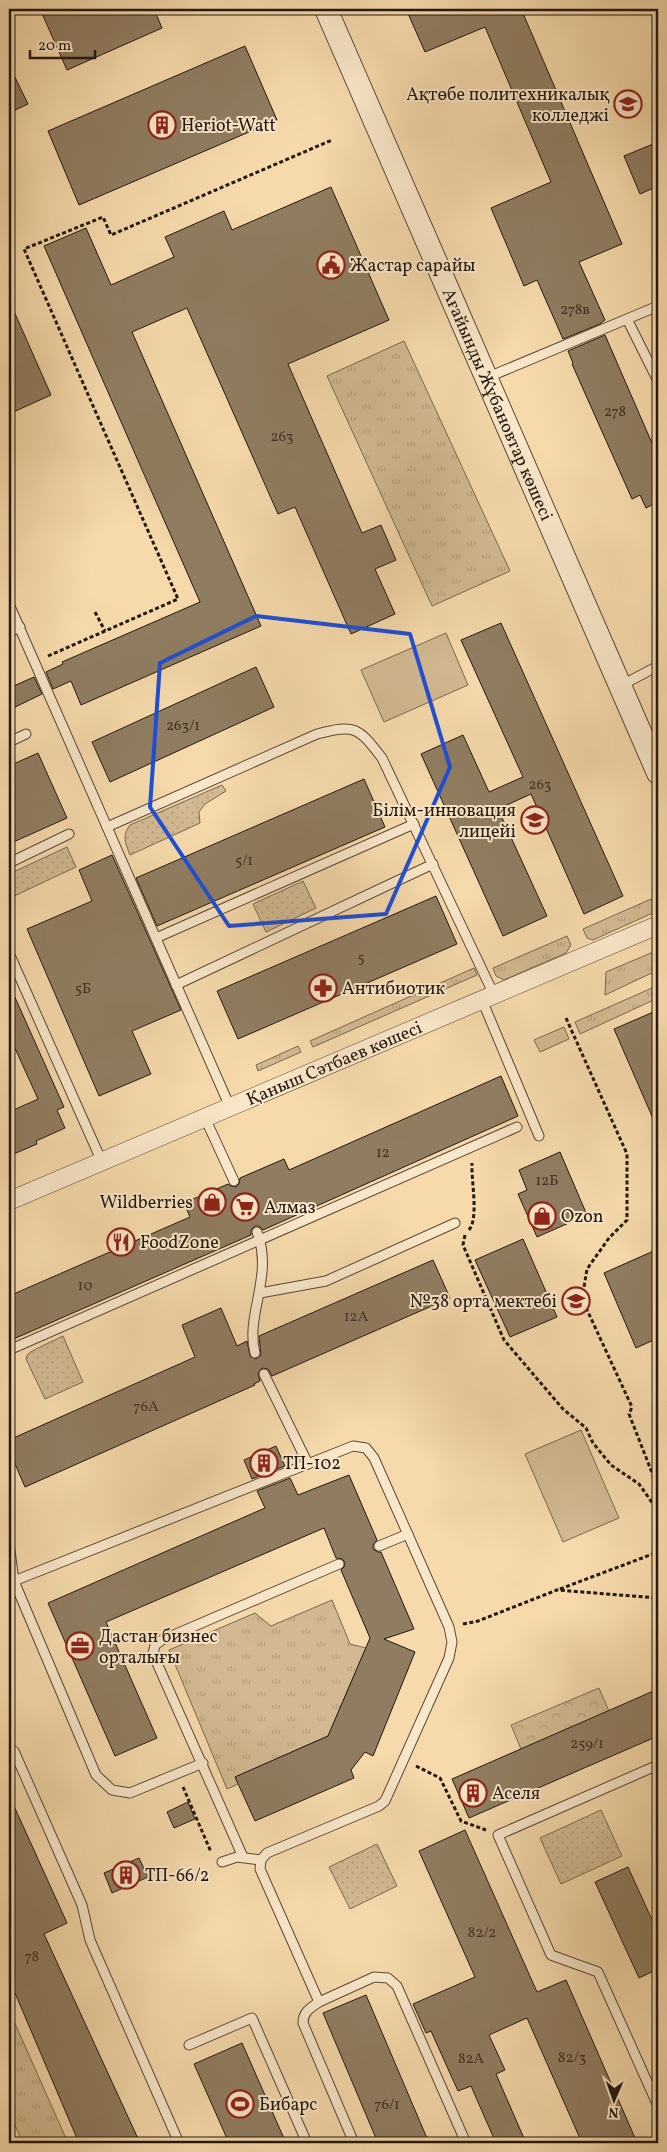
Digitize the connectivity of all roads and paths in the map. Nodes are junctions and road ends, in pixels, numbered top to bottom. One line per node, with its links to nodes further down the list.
1 (326, 9): 5 (street, Ағайынды Жұбановтар көшесі)
2 (332, 140): 10 (path)
3 (658, 306): 4 (lane)
4 (627, 319): 5 (lane); 6 (lane)
5 (486, 378): 14 (street, Ағайынды Жұбановтар көшесі)
6 (658, 381)
7 (9, 604): 9 (lane)
8 (95, 612): 10 (path)
9 (20, 627): 11 (lane); 12 (lane)
10 (106, 631): 12 (path)
11 (9, 632)
12 (35, 662): 19 (lane)
13 (658, 666): 14 (lane)
14 (620, 686): 17 (street, Ағайынды Жұбановтар көшесі)
15 (26, 734): 16 (lane)
16 (9, 742)
17 (658, 774)
18 (414, 824): 19 (lane); 22 (lane); 24 (lane)
19 (107, 827): 24 (lane)
20 (69, 834): 21 (lane)
21 (9, 862)
22 (433, 864): 26 (lane); 27 (lane)
23 (658, 925): 27 (street, Қаныш Сәтбаев көшесі)
24 (156, 938): 26 (lane)
25 (9, 953): 34 (lane)
26 (176, 985): 29 (lane)
27 (488, 997): 29 (street, Қаныш Сәтбаев көшесі); 32 (lane)
28 (566, 1018): 44 (path)
29 (230, 1107): 30 (street, Қаныш Сәтбаев көшесі)
30 (205, 1118): 34 (street, Қаныш Сәтбаев көшесі); 35 (lane)
31 (517, 1128): 38 (lane)
32 (539, 1136)
33 (472, 1159): 45 (path)
34 (102, 1162): 36 (street, Қаныш Сәтбаев көшесі)
35 (234, 1181)
36 (9, 1201)
37 (455, 1223): 39 (lane)
38 (259, 1237): 39 (lane); 40 (lane)
39 (260, 1293): 41 (lane)
40 (9, 1350)
41 (255, 1353)
42 (264, 1374): 43 (lane)
43 (308, 1464): 46 (lane); 51 (lane)
44 (658, 1488)
45 (658, 1511)
46 (408, 1534): 48 (lane); 54 (lane)
47 (9, 1543): 51 (lane)
48 (379, 1546)
49 (658, 1552): 52 (path)
50 (339, 1564): 57 (lane)
51 (14, 1581): 59 (lane)
52 (557, 1590): 53 (path); 54 (path)
53 (658, 1598)
54 (450, 1627): 56 (lane)
55 (9, 1753): 67 (lane)
56 (403, 1760): 60 (path); 62 (lane)
57 (203, 1763): 59 (lane); 61 (lane)
58 (658, 1765): 60 (lane)
59 (178, 1774): 63 (path)
60 (498, 1835): 66 (lane)
61 (243, 1857): 62 (lane); 63 (lane)
62 (261, 1860): 64 (lane)
63 (222, 1862)
64 (319, 2002): 69 (lane); 70 (lane)
65 (189, 2045): 68 (lane)
66 (658, 2106)
67 (180, 2143)
68 (307, 2143)
69 (354, 2143)
70 (466, 2143)

